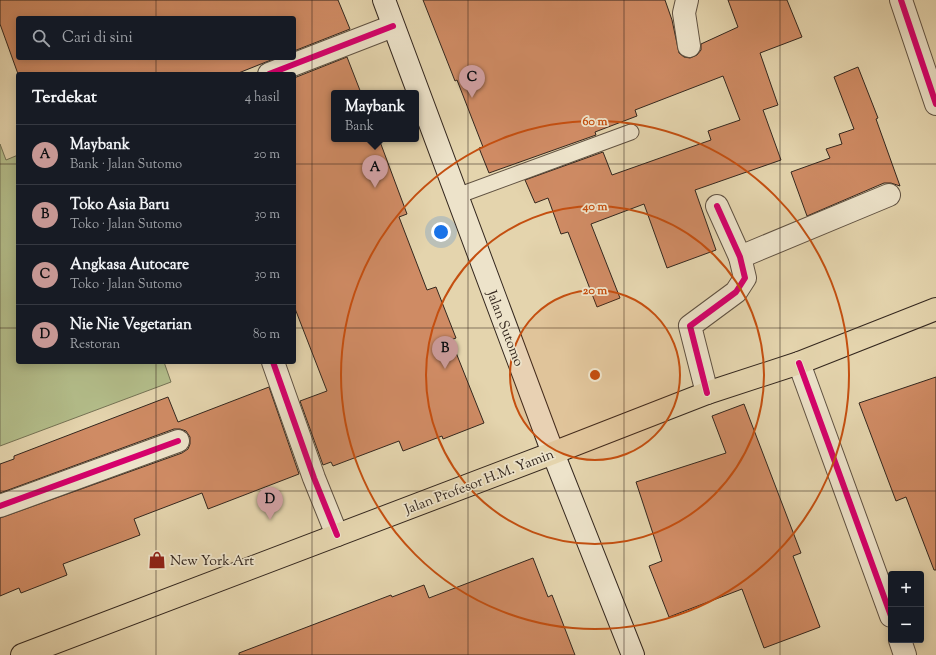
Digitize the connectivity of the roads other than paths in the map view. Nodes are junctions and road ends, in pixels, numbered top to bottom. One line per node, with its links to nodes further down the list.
1 (384, 0): 4 (street, Jalan Sutomo)
2 (687, 0): 5 (street)
3 (901, 0): 9 (street)
4 (393, 26): 6 (street); 7 (street, Jalan Sutomo)
5 (689, 46)
6 (274, 72)
7 (417, 90)
8 (419, 95): 11 (street, Jalan Sutomo)
9 (936, 104)
10 (631, 132): 11 (lane)
11 (457, 196): 20 (street, Jalan Sutomo)
12 (889, 196): 14 (street)
13 (717, 206): 14 (street)
14 (740, 257): 18 (street)
15 (936, 309): 16 (main road, Jalan Profesor H.M. Yamin)
16 (799, 363): 18 (main road, Jalan Profesor H.M. Yamin); 23 (street)
17 (274, 364): 22 (street)
18 (707, 393): 20 (main road, Jalan Profesor H.M. Yamin)
19 (178, 441): 21 (street)
20 (553, 454): 22 (main road, Jalan Profesor H.M. Yamin); 26 (street, Jalan Sutomo)
21 (0, 506)
22 (337, 535): 25 (main road, Jalan Profesor H.M. Yamin)
23 (888, 608)
24 (901, 643): 27 (street)
25 (22, 655)
26 (633, 655)
27 (905, 655)

